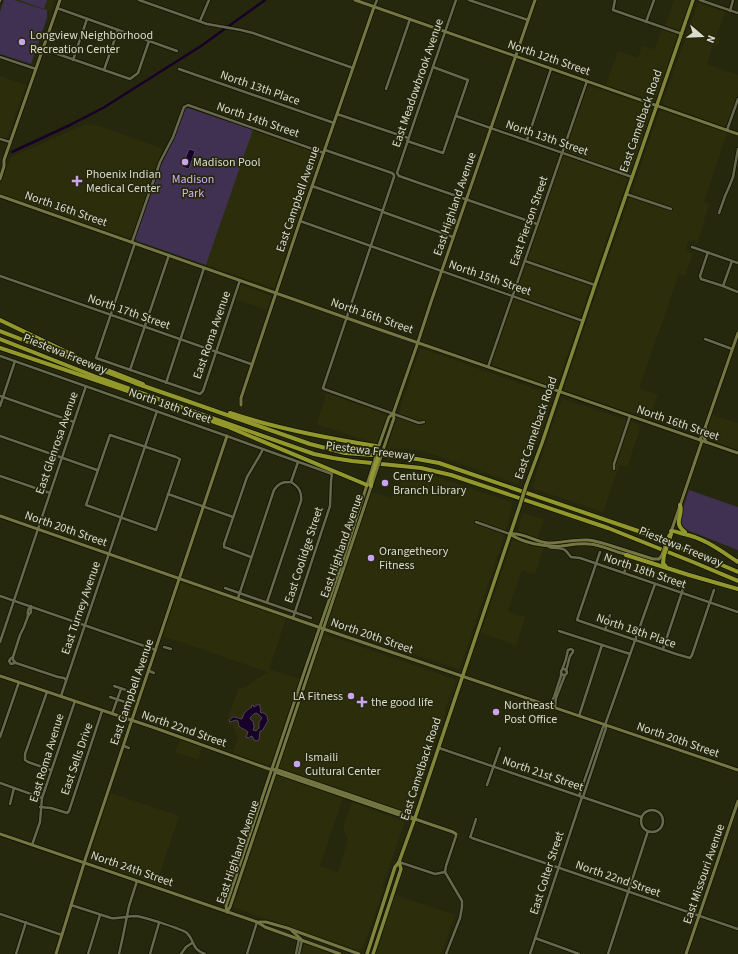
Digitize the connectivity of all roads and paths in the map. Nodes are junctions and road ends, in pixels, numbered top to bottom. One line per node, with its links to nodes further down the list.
1 (60, 0): 16 (street)
2 (139, 0): 14 (street)
3 (209, 0): 22 (street)
4 (355, 0): 15 (street, North 12th Street)
5 (377, 0): 15 (street, East Campbell Avenue)
6 (456, 0): 25 (street, East Meadowbrook Avenue)
7 (469, 0): 21 (street)
8 (535, 0): 21 (street, East Highland Avenue)
9 (616, 0): 23 (street)
10 (654, 0): 23 (street)
11 (693, 0): 26 (main road, East Camelback Road)
12 (700, 0): 17 (street)
13 (733, 0): 17 (street)
14 (150, 2): 22 (street)
15 (374, 7): 20 (street, North 12th Street); 34 (street, East Campbell Avenue)
16 (57, 8): 19 (street); 28 (street)
17 (730, 10): 18 (street)
18 (738, 13)
19 (87, 19): 24 (street); 32 (street)
20 (410, 19): 25 (street, North 12th Street); 40 (street)
21 (528, 20): 30 (street, East Highland Avenue)
22 (200, 21): 34 (street)
23 (646, 22): 26 (street)
24 (118, 30): 27 (street); 38 (street)
25 (445, 32): 30 (street, North 12th Street); 33 (street, East Meadowbrook Avenue)
26 (682, 34): 42 (main road, East Camelback Road)
27 (149, 41): 29 (street); 38 (street)
28 (42, 49): 32 (street); 35 (street)
29 (177, 51)
30 (516, 56): 37 (street, North 12th Street); 46 (street, East Highland Avenue)
31 (0, 57): 35 (street)
32 (73, 60): 38 (street)
33 (433, 67): 44 (street); 50 (street, East Meadowbrook Avenue)
34 (353, 68): 43 (street, East Campbell Avenue)
35 (36, 69): 52 (street)
36 (179, 69): 45 (street, North 13th Place)
37 (551, 69): 39 (street, North 12th Street); 51 (street)
38 (104, 70)
39 (587, 81): 42 (street, North 12th Street); 55 (street, East Pierson Street)
40 (386, 89)
41 (738, 99): 47 (street)
42 (657, 105): 47 (street, North 12th Street); 58 (main road, East Camelback Road)
43 (337, 114): 45 (street, East Campbell Avenue); 50 (street)
44 (456, 116): 46 (street, North 13th Street); 50 (street)
45 (334, 123): 54 (street, East Campbell Avenue)
46 (491, 128): 51 (street, North 13th Street); 63 (street, East Highland Avenue)
47 (727, 130): 48 (street, North 12th Street)
48 (738, 134)
49 (0, 139): 52 (street)
50 (408, 140): 63 (street, East Meadowbrook Avenue)
51 (527, 140): 55 (street, North 13th Street)
52 (10, 142): 56 (street)
53 (738, 149): 66 (street)
54 (324, 151): 60 (street, East Campbell Avenue); 65 (street, North 14th Street); 70 (street, North 14th Street)
55 (562, 152): 58 (street, North 13th Street); 68 (street, East Pierson Street)
56 (4, 160): 57 (street); 59 (street)
57 (0, 164)
58 (632, 177): 61 (main road, East Camelback Road)
59 (0, 179)
60 (312, 186): 65 (street); 67 (street, East Campbell Avenue)
61 (626, 194): 64 (street); 82 (main road, East Camelback Road)
62 (0, 196): 70 (street, North 16th Street)
63 (466, 200): 68 (street); 69 (street, East Highland Avenue)
64 (671, 210)
65 (383, 211): 69 (street); 71 (street)
66 (719, 213)
67 (300, 221): 71 (street, North 15th Street); 84 (street, East Campbell Avenue)
68 (537, 224): 75 (street, East Pierson Street)
69 (453, 237): 79 (street, East Highland Avenue)
70 (133, 242): 74 (street, North 16th Street); 87 (street)
71 (371, 246): 79 (street, North 15th Street); 88 (street)
72 (692, 247): 73 (street)
73 (708, 252): 76 (street); 83 (street)
74 (169, 255): 78 (street, North 16th Street); 91 (street)
75 (525, 260): 82 (street); 86 (street, East Pierson Street)
76 (732, 261): 77 (street); 83 (street)
77 (738, 263)
78 (204, 267): 81 (street, North 16th Street); 96 (street)
79 (442, 271): 86 (street, North 15th Street); 97 (street, East Highland Avenue)
80 (0, 276): 87 (street, North 17th Street)
81 (240, 280): 84 (street, North 16th Street); 100 (street, East Roma Avenue)
82 (595, 285): 90 (main road, East Camelback Road)
83 (723, 286): 85 (street)
84 (276, 292): 88 (street, North 16th Street); 103 (street, East Campbell Avenue)
85 (738, 292)
86 (513, 296): 90 (street, North 15th Street); 104 (street, East Pierson Street)
87 (111, 315): 91 (street, North 17th Street); 105 (street)
88 (346, 317): 97 (street, North 16th Street); 117 (street)
89 (0, 320): 108 (highway)
90 (583, 321): 109 (main road, East Camelback Road)
91 (145, 327): 96 (street, North 17th Street); 105 (street)
92 (0, 331): 108 (highway, Piestewa Freeway)
93 (738, 333): 99 (street)
94 (0, 339): 111 (highway, Piestewa Freeway)
95 (705, 339): 99 (street)
96 (181, 340): 100 (street, North 17th Street); 106 (street)
97 (418, 342): 104 (street, North 16th Street); 117 (street, East Highland Avenue)
98 (0, 348): 111 (highway)
99 (732, 349): 121 (street)
100 (216, 352): 103 (street, North 17th Street); 106 (street, East Roma Avenue)
101 (0, 356): 102 (street, North 18th Street)
102 (15, 362): 107 (street, North 18th Street); 110 (street)
103 (251, 364): 113 (street, East Campbell Avenue)
104 (488, 366): 109 (street, North 16th Street)
105 (130, 370): 106 (street)
106 (166, 383)
107 (86, 386): 116 (street, North 18th Street); 119 (street, East Glenrosa Avenue)
108 (156, 390): 112 (highway, Piestewa Freeway)
109 (559, 392): 118 (street, North 16th Street); 150 (main road, East Camelback Road, bridge)
110 (1, 397): 114 (street); 119 (street)
111 (152, 397): 115 (highway, Piestewa Freeway)
112 (187, 401): 128 (highway); 166 (highway, Piestewa Freeway)
113 (241, 404)
114 (0, 406)
115 (184, 408): 138 (highway); 170 (highway, Piestewa Freeway)
116 (157, 411): 123 (street, North 18th Street); 126 (street, East Turney Avenue)
117 (393, 414): 120 (street); 128 (street, East Highland Avenue); 128 (street, East Highland Avenue)
118 (630, 416): 124 (street, North 16th Street); 133 (street)
119 (74, 422): 130 (street, East Glenrosa Avenue)
120 (424, 422)
121 (705, 428): 124 (street); 125 (street)
122 (0, 436): 130 (street)
123 (227, 436): 127 (street, North 18th Street); 143 (street, East Campbell Avenue)
124 (701, 440): 125 (street, North 16th Street); 142 (street)
125 (706, 442): 129 (street, North 16th Street)
126 (145, 447): 134 (street); 141 (street); 146 (street, East Turney Avenue)
127 (263, 449): 131 (street, North 18th Street); 145 (street)
128 (380, 449): 132 (highway, bridge)
129 (738, 453)
130 (62, 458): 134 (street); 140 (street, East Glenrosa Avenue)
131 (298, 462): 135 (street, North 18th Street); 137 (street)
132 (376, 466): 138 (street, East Highland Avenue); 139 (highway)
133 (614, 469)
134 (97, 470): 146 (street)
135 (332, 474): 183 (street, East Coolidge Street)
136 (0, 476): 140 (street)
137 (291, 482): 158 (street); 180 (street)
138 (366, 485): 139 (street); 160 (street, East Highland Avenue)
139 (371, 486): 160 (street, East Highland Avenue)
140 (50, 493): 148 (street, East Glenrosa Avenue)
141 (168, 494): 143 (street); 146 (street)
142 (680, 505): 149 (street); 151 (highway)
143 (203, 507): 145 (street); 168 (street, East Campbell Avenue)
144 (0, 516): 148 (street, North 20th Street)
145 (233, 517): 158 (street)
146 (121, 518): 155 (street, East Turney Avenue)
147 (476, 522): 150 (street, North 18th Street)
148 (38, 529): 155 (street, North 20th Street); 179 (street, East Glenrosa Avenue)
149 (671, 533): 151 (highway); 157 (highway, bridge)
150 (510, 534): 152 (street, North 18th Street); 157 (street, North 18th Street); 206 (main road, East Camelback Road)
151 (687, 534): 163 (highway)
152 (547, 546): 156 (street, North 18th Street); 159 (street, North 18th Street)
153 (600, 552): 164 (street)
154 (576, 553): 159 (street)
155 (109, 554): 168 (street, North 20th Street); 188 (street, East Turney Avenue)
156 (626, 555): 161 (street, North 18th Street); 165 (highway)
157 (664, 555): 161 (highway)
158 (251, 557): 175 (street)
159 (578, 558): 164 (street, North 18th Street)
160 (345, 560): 189 (street, East Highland Avenue)
161 (662, 561): 165 (highway)
162 (628, 562): 167 (street)
163 (738, 562)
164 (596, 564): 167 (street, North 18th Street); 190 (street, North 18th Place)
165 (668, 568): 173 (highway)
166 (738, 572)
167 (624, 573): 171 (street, North 18th Street)
168 (180, 578): 178 (street, North 20th Street); 198 (street, East Campbell Avenue)
169 (686, 580): 176 (street)
170 (738, 581)
171 (655, 584): 176 (street, North 18th Street); 192 (street, East Colter Street)
172 (225, 588): 175 (street)
173 (738, 589)
174 (714, 590): 181 (street)
175 (239, 593): 178 (street); 180 (street)
176 (682, 593): 181 (street, North 18th Street); 197 (street)
177 (0, 596): 179 (street)
178 (238, 598): 186 (street, North 20th Street)
179 (14, 601): 182 (street); 193 (street, East Glenrosa Avenue)
180 (267, 602): 183 (street)
181 (710, 602): 184 (street, North 18th Street); 197 (street, North 18th Place)
182 (31, 606): 188 (street); 207 (street)
183 (295, 612): 186 (street, East Coolidge Street); 187 (street)
184 (738, 612)
185 (610, 615): 190 (street)
186 (293, 618): 189 (street, North 20th Street)
187 (311, 618)
188 (85, 625): 198 (street); 207 (street, East Turney Avenue)
189 (322, 628): 206 (street, North 20th Street); 224 (street, East Highland Avenue)
190 (605, 630): 192 (street, North 18th Place)
191 (559, 631): 194 (street)
192 (635, 640): 197 (street, North 18th Place); 199 (street, East Colter Street)
193 (0, 642)
194 (602, 645): 199 (street); 222 (street)
195 (164, 647): 196 (street)
196 (171, 649)
197 (663, 649)
198 (156, 650): 200 (street, East Campbell Avenue)
199 (630, 654): 225 (street, East Colter Street)
200 (149, 671): 203 (street); 223 (street, East Campbell Avenue)
201 (566, 671): 202 (street); 202 (street); 204 (street)
202 (562, 672): 204 (street); 218 (street)
203 (154, 673)
204 (565, 675): 219 (street)
205 (0, 676): 208 (street, North 22nd Street)
206 (462, 676): 218 (street, North 20th Street); 229 (main road, East Camelback Road)
207 (66, 680): 213 (street, East Turney Avenue)
208 (19, 682): 212 (street, North 22nd Street); 226 (street)
209 (114, 686): 210 (street)
210 (122, 689): 211 (street); 215 (street)
211 (129, 691)
212 (46, 692): 213 (street, North 22nd Street); 233 (street)
213 (61, 696): 216 (street, North 22nd Street)
214 (110, 697): 215 (street)
215 (118, 699): 217 (street); 221 (street)
216 (75, 701): 220 (street, North 22nd Street); 233 (street, East Roma Avenue)
217 (125, 702)
218 (549, 706): 219 (street, North 20th Street)
219 (555, 708): 222 (street, North 20th Street)
220 (102, 711): 221 (street, North 22nd Street); 243 (street, East Sells Drive)
221 (112, 714): 223 (street, North 22nd Street)
222 (579, 716): 225 (street, North 20th Street)
223 (132, 721): 227 (street, East Campbell Avenue); 232 (street, North 22nd Street)
224 (290, 723): 232 (street, East Highland Avenue); 235 (street, East Highland Avenue)
225 (605, 725): 234 (street, North 20th Street); 239 (street, East Colter Street)
226 (0, 737)
227 (124, 746): 228 (street); 252 (street, East Campbell Avenue)
228 (129, 748)
229 (439, 748): 231 (street, North 21st Street); 246 (main road, East Camelback Road)
230 (500, 748): 231 (street)
231 (494, 767): 237 (street); 239 (street, North 21st Street)
232 (272, 769): 235 (street, North 22nd Street); 253 (street, East Highland Avenue)
233 (51, 770): 240 (street, East Roma Avenue)
234 (738, 770)
235 (275, 771): 246 (street, North 22nd Street); 254 (street, East Highland Avenue)
236 (0, 783): 238 (street)
237 (487, 785)
238 (14, 788): 240 (street); 242 (street)
239 (581, 797): 244 (street, North 21st Street); 255 (street, East Colter Street)
240 (42, 798): 243 (street, East Roma Avenue)
241 (738, 801): 263 (street, East Missouri Avenue)
242 (10, 804)
243 (40, 807): 250 (street, East Roma Avenue)
244 (641, 817): 247 (street); 247 (street)
245 (476, 818): 255 (street, North 22nd Street)
246 (415, 819): 249 (street, North 22nd Street); 251 (main road, East Camelback Road)
247 (648, 831): 258 (street)
248 (0, 834): 250 (street, North 24th Street)
249 (456, 834): 256 (street)
250 (32, 845): 252 (street, North 24th Street)
251 (399, 862): 256 (street); 288 (main road, East Camelback Road); 289 (main road, East Camelback Road)
252 (85, 863): 257 (street, North 24th Street); 259 (street, East Campbell Avenue)
253 (239, 865): 254 (street); 260 (street, East Highland Avenue)
254 (244, 866): 260 (street, East Highland Avenue)
255 (558, 868): 258 (street, North 22nd Street); 272 (street, East Colter Street)
256 (445, 872): 290 (street)
257 (137, 881): 260 (street, North 24th Street); 264 (street)
258 (628, 891): 263 (street, North 22nd Street); 293 (street)
259 (71, 905): 262 (street); 271 (street, East Campbell Avenue)
260 (227, 912): 267 (street, North 24th Street)
261 (0, 914): 265 (street)
262 (100, 915): 264 (street); 278 (street)
263 (699, 916): 269 (street, North 22nd Street); 294 (street, East Missouri Avenue)
264 (126, 917): 266 (street); 279 (street)
265 (26, 922): 271 (street); 276 (street)
266 (159, 922): 274 (street); 280 (street)
267 (257, 922): 268 (street, North 24th Street); 273 (street, North 24th Street); 283 (street)
268 (287, 928): 270 (street, North 24th Street); 273 (street)
269 (738, 929)
270 (300, 932): 275 (street); 287 (street, North 24th Street)
271 (62, 935): 277 (street, East Campbell Avenue)
272 (535, 938): 291 (street, East Colter Street); 292 (street)
273 (301, 940): 275 (street, North 24th Street); 284 (street); 285 (street)
274 (192, 943): 281 (street); 282 (street)
275 (311, 943): 286 (street, North 24th Street)
276 (16, 954)
277 (56, 954)
278 (88, 954)
279 (118, 954)
280 (150, 954)
281 (181, 954)
282 (205, 954)
283 (249, 954)
284 (296, 954)
285 (299, 954)
286 (340, 954)
287 (360, 954)
288 (367, 954)
289 (374, 954)
290 (446, 954)
291 (530, 954)
292 (579, 954)
293 (608, 954)
294 (686, 954)

